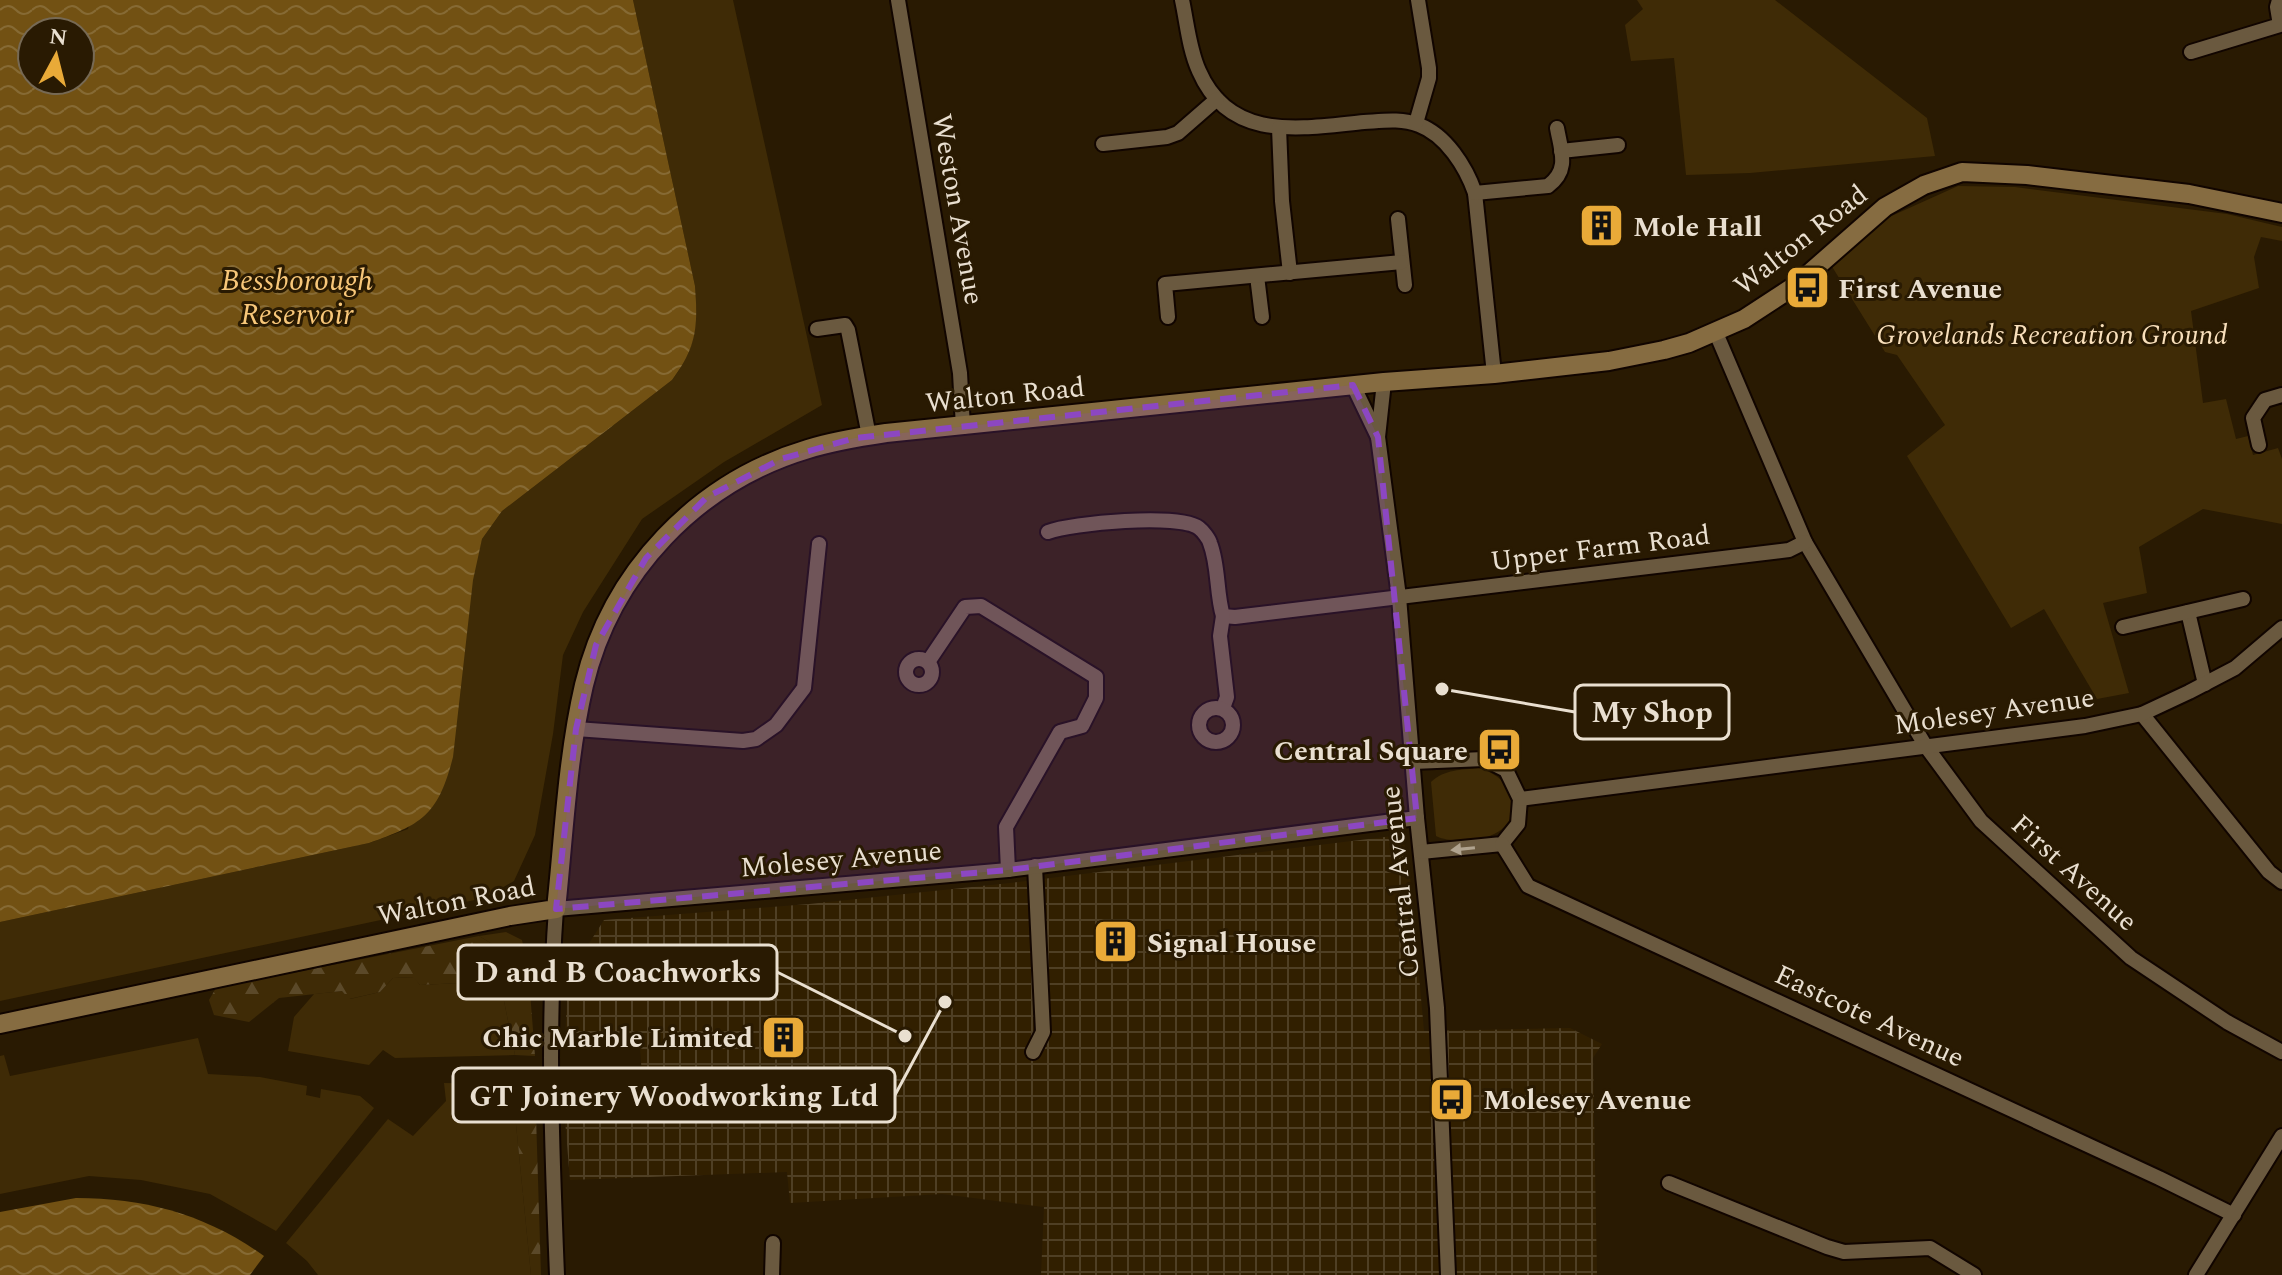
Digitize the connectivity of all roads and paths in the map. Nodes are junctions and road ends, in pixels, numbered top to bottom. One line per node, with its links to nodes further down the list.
1 (898, 0): 28 (street, Weston Avenue)
2 (1182, 0): 6 (street)
3 (1418, 0): 7 (street)
4 (2279, 0): 5 (street)
5 (2191, 52)
6 (1217, 99): 8 (street); 10 (street)
7 (1416, 123): 8 (street); 13 (street)
8 (1279, 128): 17 (street)
9 (1557, 128): 12 (street)
10 (1103, 144)
11 (1618, 145): 12 (street)
12 (1561, 151): 13 (street)
13 (1475, 193): 24 (street)
14 (2282, 213): 23 (main road, Walton Road)
15 (1398, 219): 16 (street)
16 (1402, 262): 17 (street); 19 (street)
17 (1290, 273): 18 (street)
18 (1257, 276): 20 (street); 21 (street)
19 (1405, 285)
20 (1168, 317)
21 (1262, 317)
22 (817, 329): 29 (street)
23 (1716, 333): 24 (main road, Walton Road); 33 (street, First Avenue)
24 (1494, 374): 25 (main road, Walton Road)
25 (1384, 382): 26 (main road, Walton Road); 30 (street, Central Avenue)
26 (1353, 385): 28 (main road, Walton Road); 30 (street, Central Avenue)
27 (2282, 395): 31 (street)
28 (963, 427): 29 (main road, Walton Road)
29 (869, 436): 45 (main road, Walton Road)
30 (1378, 437): 35 (street, Central Avenue)
31 (2259, 445)
32 (1048, 532): 38 (street)
33 (1805, 542): 35 (street, Upper Farm Road); 46 (street, First Avenue)
34 (819, 544): 45 (street)
35 (1399, 597): 38 (street, Upper Farm Road); 47 (street, Central Avenue)
36 (2243, 599): 37 (street)
37 (2188, 612): 39 (street); 42 (street)
38 (1223, 616): 43 (street)
39 (2123, 627)
40 (2282, 628): 42 (street, Molesey Avenue)
41 (928, 662): 53 (street)
42 (2205, 684): 44 (street, Molesey Avenue)
43 (1223, 708)
44 (2142, 714): 46 (street, Molesey Avenue); 54 (street)
45 (576, 729): 55 (main road, Walton Road)
46 (1925, 745): 48 (street, Molesey Avenue); 58 (street, First Avenue)
47 (1413, 762): 48 (street); 49 (street, Central Avenue)
48 (1520, 799): 50 (street)
49 (1417, 818): 51 (street, Central Avenue); 52 (street, Molesey Avenue)
50 (1502, 844): 51 (street, one-way to 51); 61 (street, Eastcote Avenue)
51 (1421, 852): 65 (street, Central Avenue)
52 (1035, 866): 53 (street, Molesey Avenue); 57 (street)
53 (1008, 870): 55 (street, Molesey Avenue)
54 (2282, 882)
55 (556, 909): 56 (main road, Walton Road); 63 (street)
56 (0, 1024)
57 (1033, 1052)
58 (2282, 1052)
59 (2282, 1136): 61 (street)
60 (1669, 1183): 66 (street)
61 (2234, 1215): 67 (street)
62 (773, 1243): 64 (street)
63 (557, 1275)
64 (772, 1275)
65 (1448, 1275)
66 (1974, 1275)
67 (2196, 1275)

